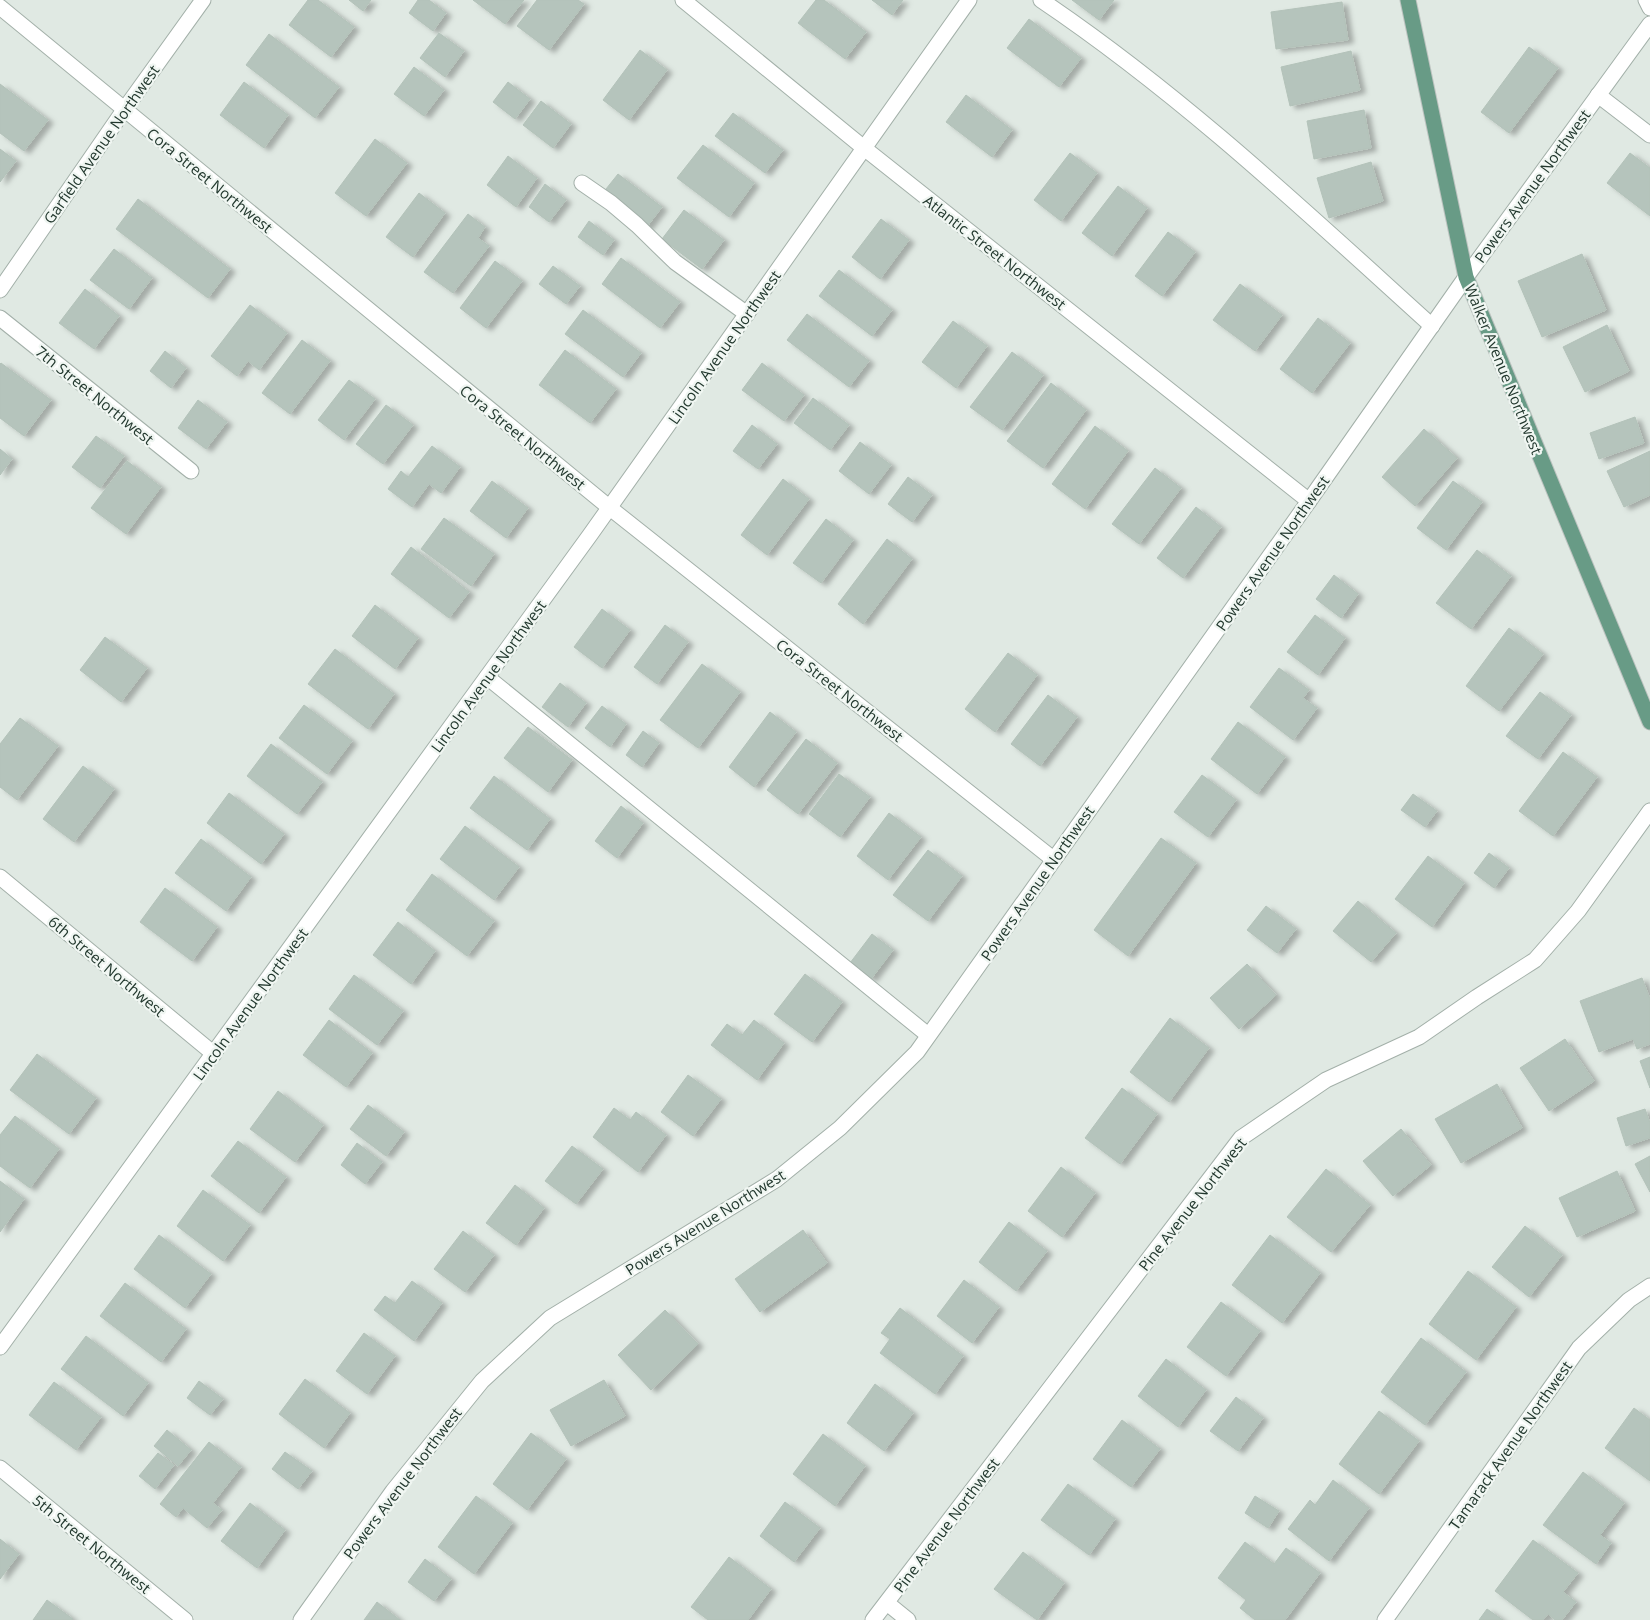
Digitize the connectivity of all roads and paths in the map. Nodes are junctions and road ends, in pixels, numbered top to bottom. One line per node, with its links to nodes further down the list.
1 (203, 0): 11 (street, Garfield Avenue Northwest)
2 (683, 0): 13 (street, Atlantic Street Northwest)
3 (969, 0): 13 (street, Lincoln Avenue Northwest)
4 (1041, 0): 19 (street)
5 (1408, 0): 15 (main road, Walker Avenue Northwest)
6 (1646, 0): 8 (street)
7 (0, 7): 11 (street, Cora Street Northwest)
8 (1650, 8)
9 (1650, 24): 10 (street, Powers Avenue Northwest)
10 (1598, 95): 12 (street); 15 (street, Powers Avenue Northwest)
11 (124, 110): 16 (street, Garfield Avenue Northwest); 22 (street, Cora Street Northwest)
12 (1650, 134)
13 (864, 148): 17 (street, Lincoln Avenue Northwest); 21 (street, Atlantic Street Northwest)
14 (582, 183): 17 (street)
15 (1466, 277): 19 (street, Powers Avenue Northwest); 24 (main road, Walker Avenue Northwest)
16 (0, 290)
17 (747, 314): 22 (street, Lincoln Avenue Northwest)
18 (0, 318): 20 (street, 7th Street Northwest)
19 (1432, 326): 21 (street, Powers Avenue Northwest)
20 (191, 471)
21 (1309, 501): 26 (street, Powers Avenue Northwest)
22 (610, 508): 23 (street, Lincoln Avenue Northwest); 26 (street, Cora Street Northwest)
23 (487, 677): 28 (street); 29 (street, Lincoln Avenue Northwest)
24 (1650, 722)
25 (1650, 811): 33 (street, Pine Avenue Northwest)
26 (1054, 858): 28 (street, Powers Avenue Northwest)
27 (0, 877): 29 (street, 6th Street Northwest)
28 (928, 1035): 35 (street, Powers Avenue Northwest)
29 (214, 1054): 31 (street, Lincoln Avenue Northwest)
30 (1650, 1286): 38 (street, Tamarack Avenue Northwest)
31 (0, 1347)
32 (0, 1468): 34 (street, 5th Street Northwest)
33 (887, 1603): 36 (street, Pine Avenue Northwest); 37 (street)
34 (185, 1620)
35 (301, 1620)
36 (873, 1620)
37 (908, 1620)
38 (1385, 1620)

